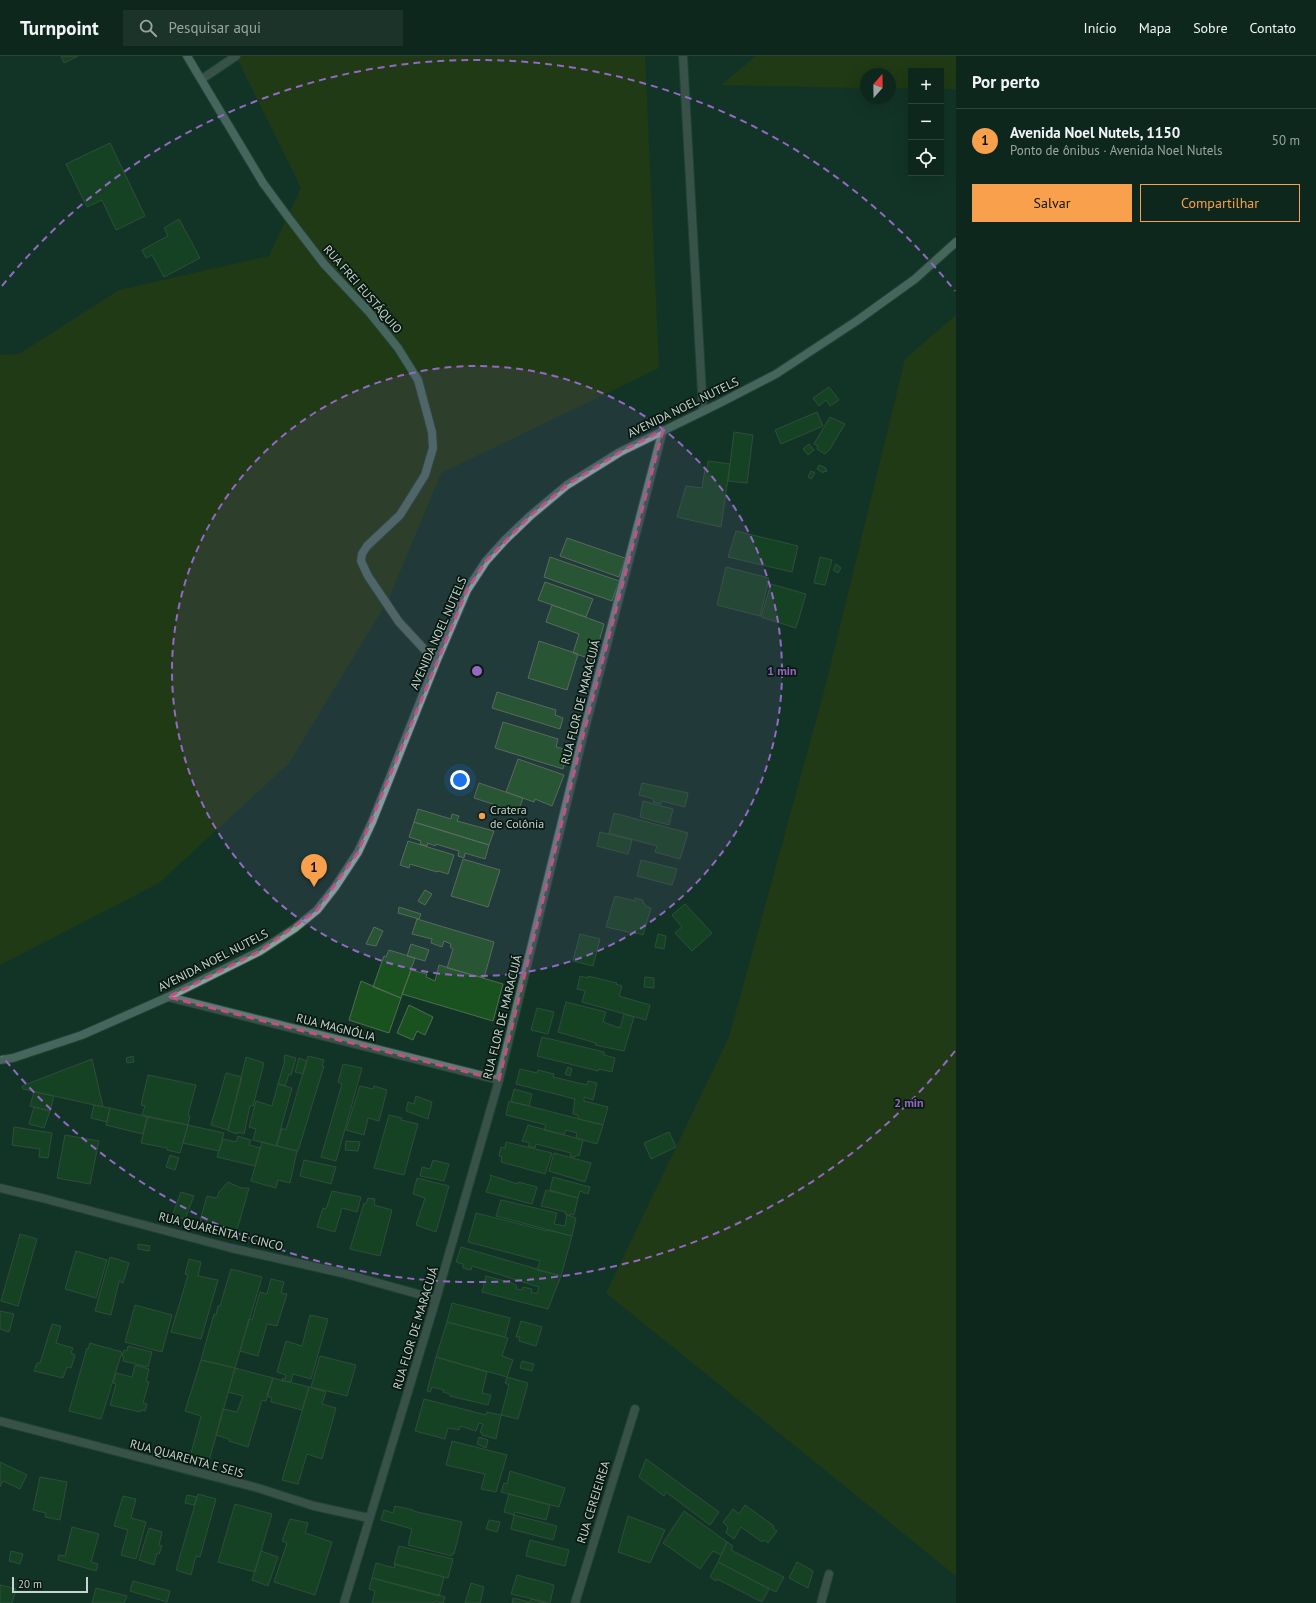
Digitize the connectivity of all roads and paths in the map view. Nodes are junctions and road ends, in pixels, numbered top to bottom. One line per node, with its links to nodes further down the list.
1 (187, 56): 4 (street, RUA FREI EUSTÁQUIO)
2 (236, 56): 4 (street)
3 (683, 56): 6 (street)
4 (202, 79): 8 (street, RUA FREI EUSTÁQUIO)
5 (956, 242): 6 (street, AVENIDA NOEL NUTELS)
6 (703, 411): 7 (street, AVENIDA NOEL NUTELS)
7 (663, 430): 8 (street, AVENIDA NOEL NUTELS); 11 (street, RUA FLOR DE MARACUJÁ)
8 (436, 662): 9 (street, AVENIDA NOEL NUTELS)
9 (168, 997): 10 (street, AVENIDA NOEL NUTELS); 11 (street, RUA MAGNÓLIA)
10 (0, 1060)
11 (499, 1080): 13 (street, RUA FLOR DE MARACUJÁ)
12 (0, 1188): 13 (street, RUA QUARENTA E CINCO)
13 (436, 1299): 16 (street, RUA FLOR DE MARACUJÁ)
14 (635, 1409): 19 (street, RUA CEREJEIREA)
15 (0, 1420): 16 (street, RUA QUARENTA E SEIS)
16 (369, 1518): 18 (street, RUA FLOR DE MARACUJÁ)
17 (829, 1574): 20 (street)
18 (344, 1603)
19 (575, 1603)
20 (821, 1603)

